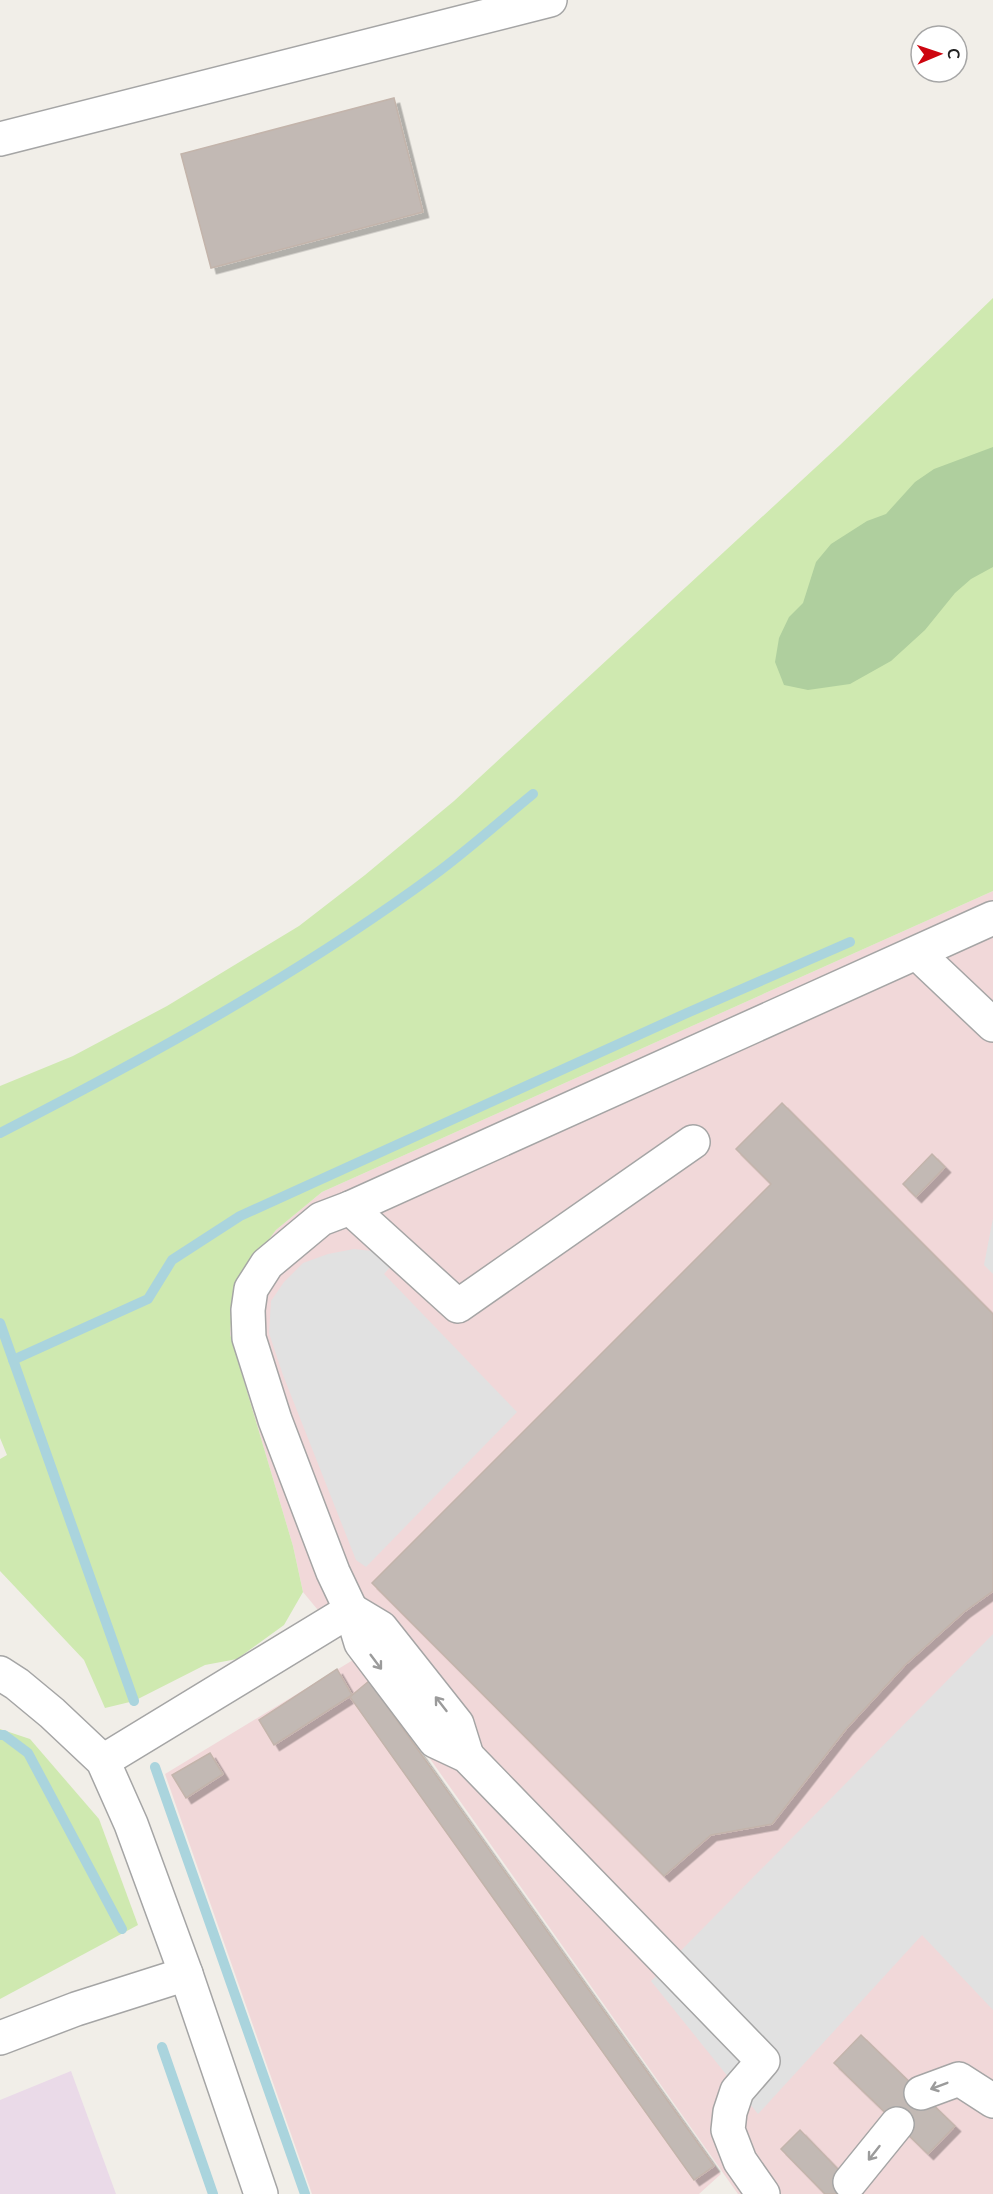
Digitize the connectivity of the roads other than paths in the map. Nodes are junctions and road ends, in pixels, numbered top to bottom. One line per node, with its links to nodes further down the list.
1 (550, 0): 2 (street)
2 (0, 139)
3 (993, 918): 4 (street)
4 (917, 953): 5 (street); 7 (street)
5 (993, 1025)
6 (693, 1142): 7 (street)
7 (350, 1208): 8 (street)
8 (351, 1610): 10 (street); 18 (street)
9 (0, 1672): 10 (street)
10 (103, 1761): 11 (street)
11 (186, 1974): 12 (street); 17 (street)
12 (0, 2038)
13 (921, 2093): 14 (street, one-way to 13)
14 (993, 2101)
15 (897, 2124): 16 (street, one-way to 16)
16 (850, 2182)
17 (261, 2194)
18 (763, 2194)

